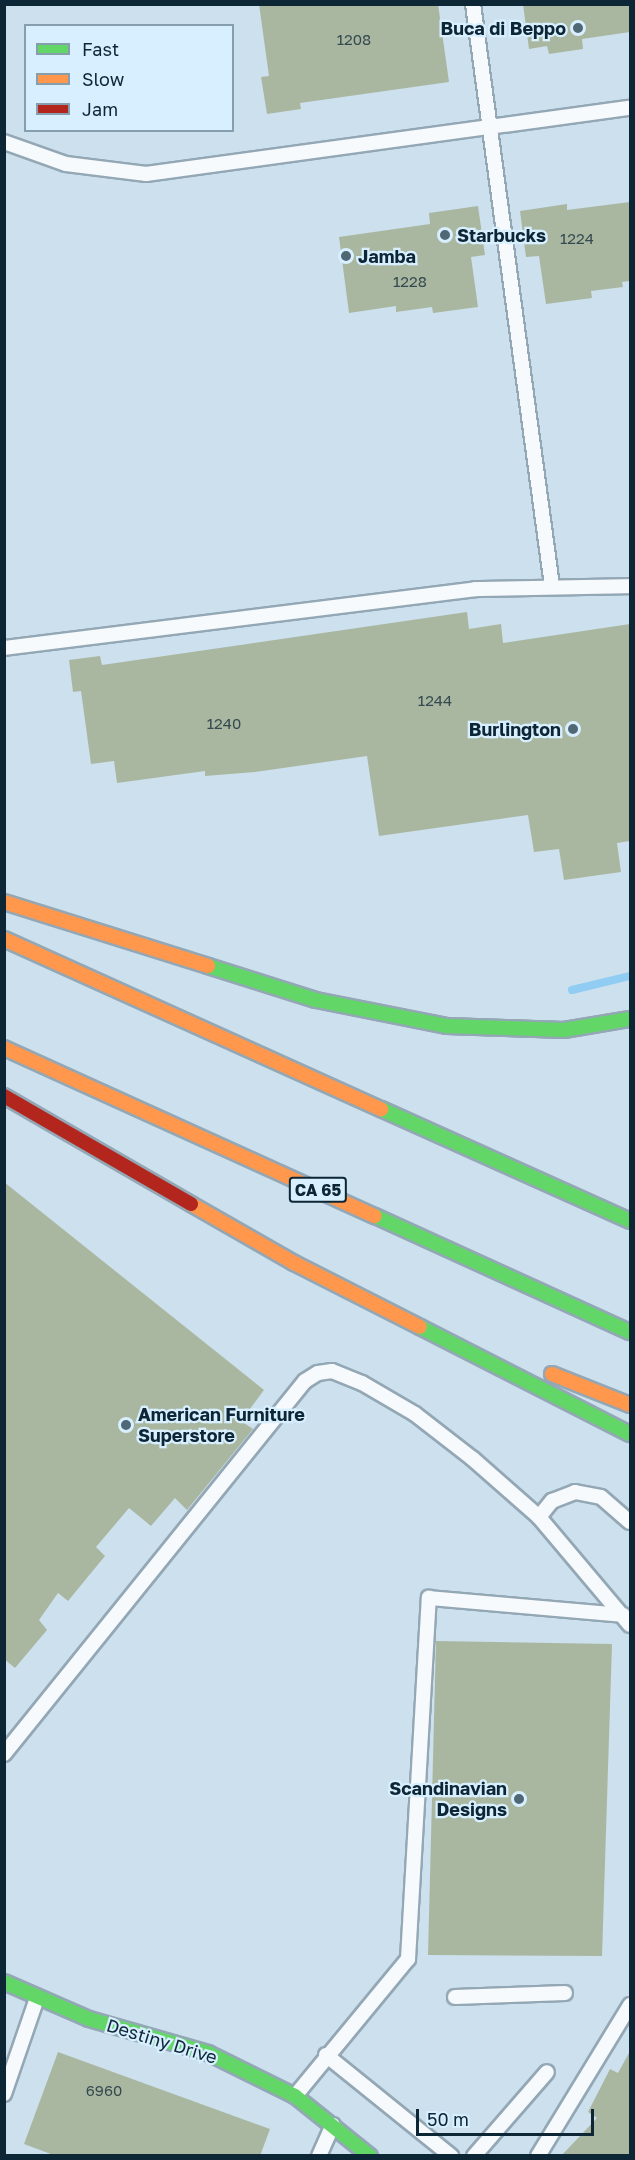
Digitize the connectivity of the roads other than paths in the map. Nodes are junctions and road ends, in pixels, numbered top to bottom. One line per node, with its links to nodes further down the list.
1 (473, 4): 3 (lane)
2 (630, 108): 3 (lane)
3 (488, 128): 4 (lane); 5 (lane)
4 (4, 142)
5 (552, 586): 6 (lane); 7 (lane)
6 (630, 586)
7 (4, 648)
8 (4, 902): 10 (main road)
9 (4, 939): 13 (main road)
10 (630, 1019)
11 (4, 1048): 14 (main road, CA 65)
12 (4, 1096): 15 (main road)
13 (630, 1221)
14 (630, 1332)
15 (450, 1343): 16 (main road); 17 (main road)
16 (630, 1405)
17 (630, 1434)
18 (539, 1517): 19 (lane); 20 (lane); 21 (lane)
19 (630, 1522)
20 (627, 1620): 27 (lane)
21 (4, 1754)
22 (4, 1983): 25 (main road, Destiny Drive)
23 (565, 1993): 24 (lane)
24 (455, 1997)
25 (37, 1998): 29 (lane); 30 (main road, Destiny Drive)
26 (630, 2005): 36 (lane)
27 (326, 2055): 30 (lane); 34 (lane)
28 (547, 2072): 35 (lane)
29 (4, 2094)
30 (295, 2096): 31 (main road, Destiny Drive)
31 (333, 2124): 32 (lane); 33 (main road, Destiny Drive)
32 (319, 2156)
33 (370, 2156)
34 (451, 2156)
35 (474, 2156)
36 (538, 2156)

